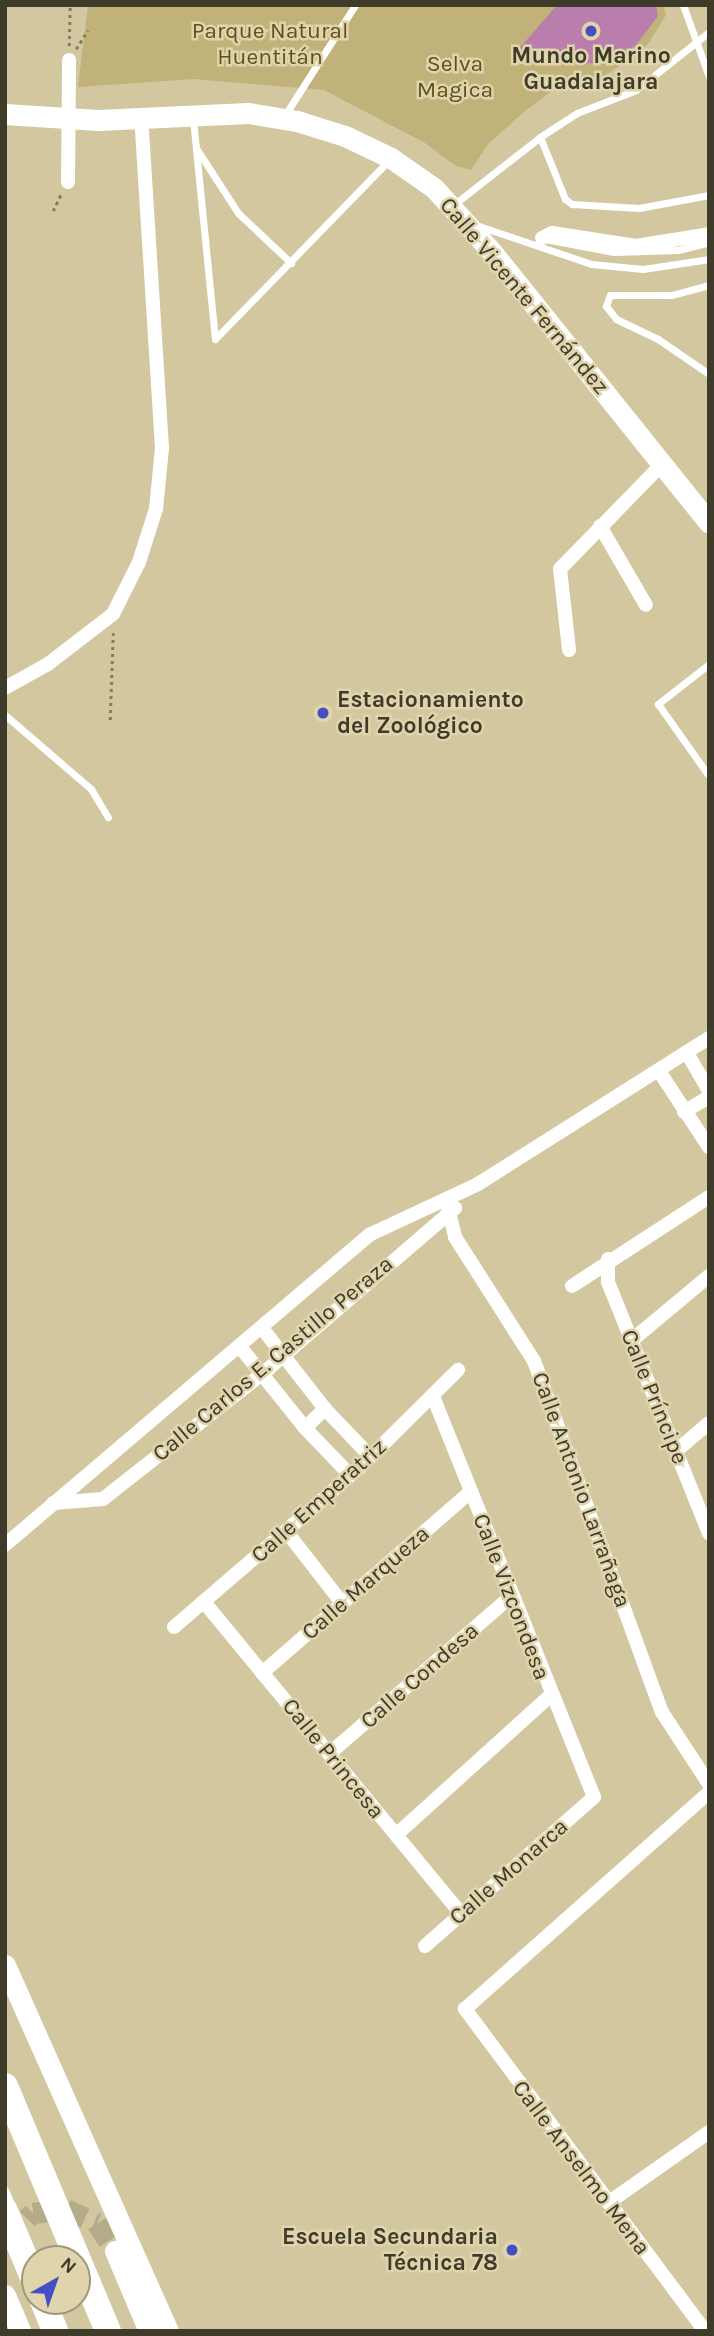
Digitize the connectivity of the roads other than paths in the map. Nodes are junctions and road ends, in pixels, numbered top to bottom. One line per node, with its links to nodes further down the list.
1 (355, 5): 10 (lane)
2 (683, 5): 4 (lane)
3 (709, 33): 4 (lane)
4 (695, 40): 6 (lane); 11 (lane)
5 (69, 60): 14 (street)
6 (709, 77)
7 (5, 114): 9 (street, Calle Vicente Fernández)
8 (192, 115): 9 (street, Calle Vicente Fernández); 10 (street, Calle Vicente Fernández); 12 (lane)
9 (141, 118): 31 (street)
10 (282, 119): 13 (street, Calle Vicente Fernández)
11 (540, 137): 15 (lane); 16 (lane)
12 (194, 145): 22 (lane); 22 (lane)
13 (391, 158): 16 (street, Calle Vicente Fernández); 22 (lane)
14 (68, 182)
15 (709, 195)
16 (458, 214): 19 (lane); 25 (street, Calle Vicente Fernández)
17 (709, 233): 18 (street)
18 (542, 238): 19 (lane); 20 (lane)
19 (526, 239): 21 (lane)
20 (709, 242)
21 (709, 259)
22 (291, 262)
23 (709, 285): 24 (lane)
24 (709, 374)
25 (663, 464): 26 (street, Calle Vicente Fernández); 27 (street)
26 (709, 523)
27 (600, 526): 28 (street); 29 (street)
28 (646, 605)
29 (569, 650)
30 (709, 664): 33 (lane)
31 (5, 688)
32 (5, 715): 34 (lane)
33 (709, 776)
34 (108, 817)
35 (709, 1038): 36 (street, Calle Carlos E. Castillo Peraza)
36 (687, 1053): 37 (street, Calle Carlos E. Castillo Peraza); 38 (street)
37 (659, 1071): 40 (street); 43 (street, Calle Carlos E. Castillo Peraza)
38 (709, 1091)
39 (709, 1097): 40 (street)
40 (684, 1112): 41 (street)
41 (709, 1147)
42 (709, 1197): 44 (street)
43 (447, 1207): 47 (street, Calle Carlos E. Castillo Peraza); 50 (street, Calle Carlos E. Castillo Peraza); 72 (street, Calle Antonio Larrañaga)
44 (608, 1259): 46 (street); 48 (street, Calle Príncipe)
45 (709, 1276): 48 (street)
46 (572, 1286)
47 (262, 1328): 49 (street, Calle Carlos E. Castillo Peraza); 50 (street)
48 (631, 1341): 57 (street, Calle Príncipe)
49 (241, 1348): 52 (street); 61 (street, Calle Carlos E. Castillo Peraza)
50 (282, 1356): 52 (street, Calle Carlos E. Castillo Peraza); 54 (street)
51 (458, 1370): 53 (street, Calle Emperatriz)
52 (261, 1374): 56 (street); 61 (street, Calle Carlos E. Castillo Peraza)
53 (432, 1395): 58 (street, Calle Emperatriz); 60 (street, Calle Vizcondesa)
54 (325, 1409): 56 (street); 58 (street)
55 (709, 1423): 57 (street)
56 (304, 1428): 59 (street)
57 (676, 1451): 63 (street, Calle Príncipe)
58 (371, 1457): 59 (street, Calle Emperatriz)
59 (351, 1475): 62 (street, Calle Emperatriz)
60 (470, 1492): 65 (street, Calle Vizcondesa); 67 (street, Calle Marqueza)
61 (53, 1503): 64 (street, Calle Carlos E. Castillo Peraza)
62 (286, 1531): 66 (street, Calle Emperatriz); 67 (street)
63 (709, 1533)
64 (5, 1545)
65 (510, 1597): 70 (street, Calle Vizcondesa); 71 (street, Calle Condesa)
66 (204, 1602): 68 (street, Calle Emperatriz); 69 (street, Calle Princesa)
67 (342, 1604): 69 (street, Calle Marqueza)
68 (174, 1627)
69 (262, 1673): 71 (street, Calle Princesa)
70 (550, 1696): 74 (street, Calle Vizcondesa); 75 (street)
71 (329, 1754): 75 (street, Calle Princesa)
72 (709, 1784)
73 (709, 1792): 82 (street, Calle Anselmo Mena)
74 (594, 1797): 76 (street, Calle Monarca)
75 (396, 1836): 76 (street, Calle Princesa)
76 (462, 1915): 77 (street, Calle Monarca)
77 (425, 1946)
78 (5, 1965): 91 (street)
79 (5, 2086): 89 (highway)
80 (709, 2132): 82 (street)
81 (5, 2190): 84 (lane)
82 (608, 2203): 92 (street, Calle Anselmo Mena)
83 (5, 2211): 85 (highway)
84 (28, 2245)
85 (21, 2249)
86 (115, 2251): 90 (street)
87 (5, 2295): 88 (street)
88 (20, 2331)
89 (108, 2331)
90 (149, 2331)
91 (168, 2331)
92 (705, 2331)

